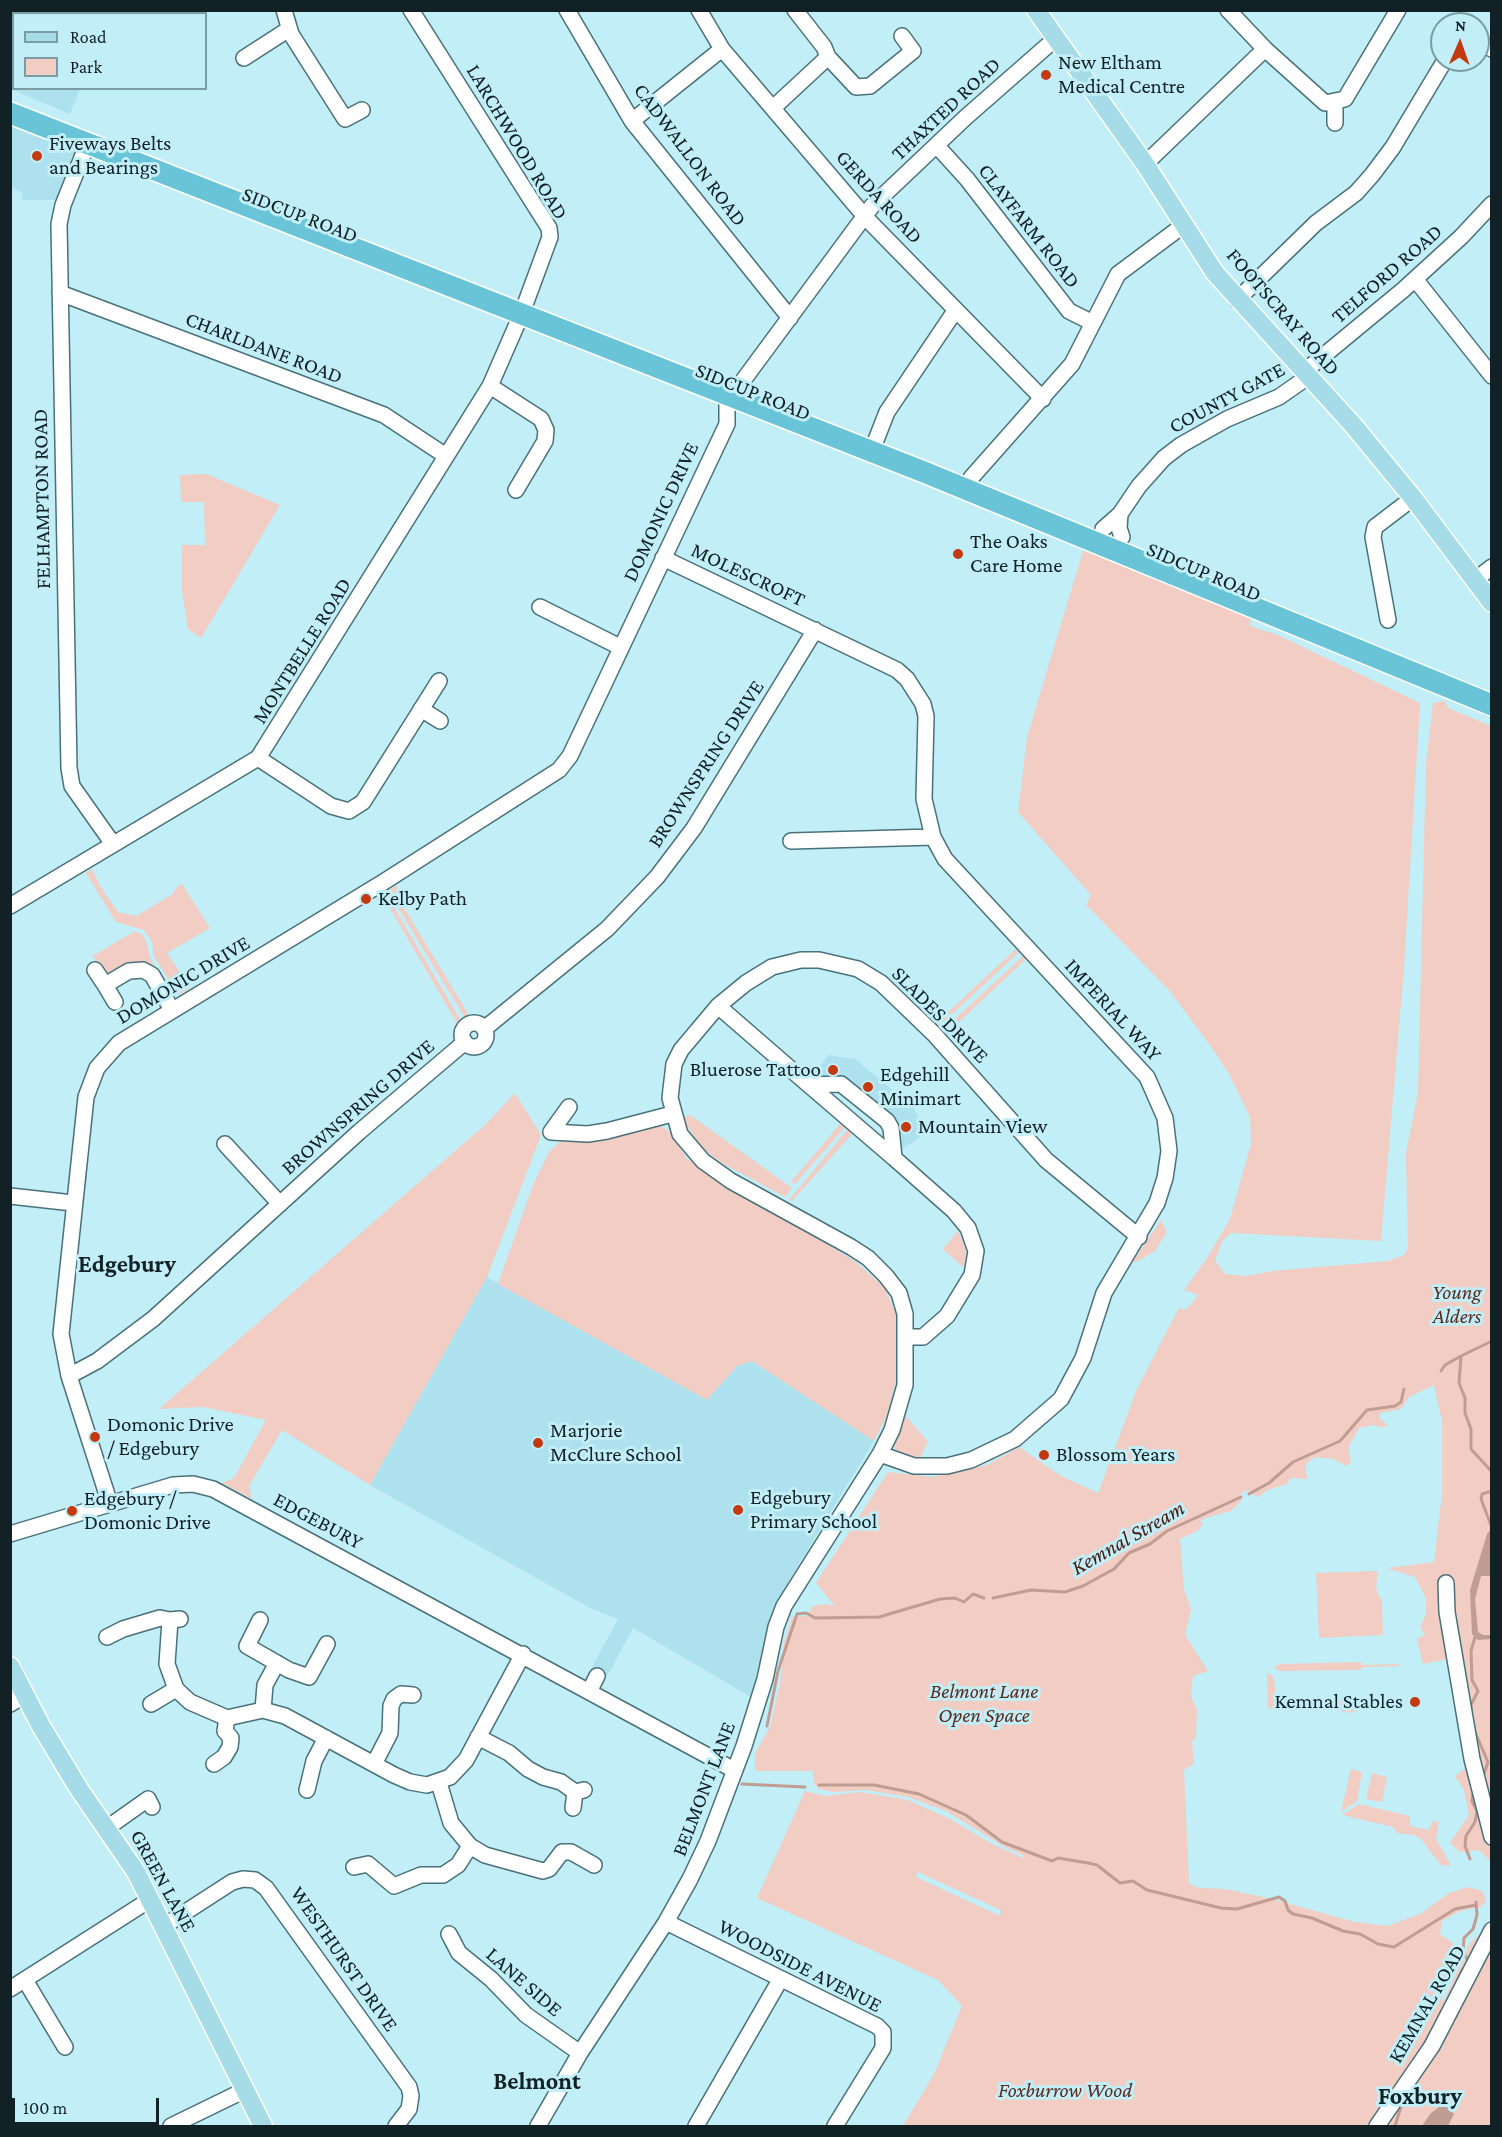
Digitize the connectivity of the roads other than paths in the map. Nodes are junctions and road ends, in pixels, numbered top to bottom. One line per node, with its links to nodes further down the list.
1 (284, 10): 9 (street)
2 (411, 10): 34 (street, LARCHWOOD ROAD)
3 (567, 10): 22 (street, CADWALLON ROAD)
4 (699, 10): 12 (street, GERDA ROAD)
5 (795, 10): 14 (street)
6 (1036, 10): 11 (main road, FOOTSCRAY ROAD)
7 (1228, 10): 13 (street)
8 (1398, 10): 18 (street)
9 (289, 29): 15 (street); 20 (street)
10 (902, 36): 14 (street)
11 (1055, 39): 24 (street, THAXTED ROAD); 26 (main road, FOOTSCRAY ROAD)
12 (722, 49): 19 (street, GERDA ROAD); 22 (street)
13 (1265, 50): 18 (street); 26 (street)
14 (828, 57): 19 (street)
15 (244, 58)
16 (1438, 72): 32 (street)
17 (10, 100): 34 (highway, SIDCUP ROAD)
18 (1335, 101): 23 (street)
19 (773, 108): 28 (street, GERDA ROAD)
20 (362, 110)
21 (10, 113): 25 (highway, SIDCUP ROAD)
22 (632, 121): 35 (street, CADWALLON ROAD)
23 (1335, 123)
24 (937, 146): 28 (street, THAXTED ROAD); 36 (street, CLAYFARM ROAD)
25 (84, 152): 31 (street, FELHAMPTON ROAD); 34 (highway, SIDCUP ROAD)
26 (1145, 164): 29 (main road, FOOTSCRAY ROAD)
27 (1491, 204): 30 (street, TELFORD ROAD)
28 (865, 216): 33 (street, GERDA ROAD); 35 (street, THAXTED ROAD)
29 (1185, 224): 32 (main road, FOOTSCRAY ROAD); 36 (street)
30 (1415, 279): 37 (street, TELFORD ROAD); 38 (street)
31 (60, 293): 43 (street, CHARLDANE ROAD); 63 (street, FELHAMPTON ROAD)
32 (1237, 300): 37 (main road, FOOTSCRAY ROAD)
33 (956, 311): 41 (street, GERDA ROAD); 42 (street)
34 (521, 314): 39 (street, MONTBELLE ROAD); 40 (highway, SIDCUP ROAD)
35 (790, 318): 40 (street, THAXTED ROAD)
36 (1093, 323): 41 (street)
37 (1307, 374): 46 (main road, FOOTSCRAY ROAD); 47 (street, COUNTY GATE)
38 (1491, 376)
39 (490, 386): 43 (street, MONTBELLE ROAD); 45 (street)
40 (731, 389): 42 (highway, SIDCUP ROAD); 48 (street, DOMONIC DRIVE); 57 (highway, SIDCUP ROAD)
41 (1043, 399): 44 (street)
42 (876, 440): 44 (highway, SIDCUP ROAD)
43 (446, 456): 60 (street, MONTBELLE ROAD)
44 (971, 478): 47 (highway, SIDCUP ROAD)
45 (516, 490)
46 (1413, 498): 50 (main road, FOOTSCRAY ROAD); 52 (street)
47 (1113, 533): 56 (highway, SIDCUP ROAD)
48 (663, 558): 53 (street, MOLESCROFT); 54 (street, DOMONIC DRIVE)
49 (1491, 567): 50 (street)
50 (1485, 591)
51 (540, 608): 54 (street)
52 (1388, 620)
53 (815, 630): 61 (street, IMPERIAL WAY); 77 (street, BROWNSPRING DRIVE)
54 (620, 647): 69 (street, DOMONIC DRIVE)
55 (439, 681): 58 (street)
56 (1491, 691)
57 (1491, 705)
58 (422, 709): 59 (street); 60 (street)
59 (440, 721)
60 (258, 758): 63 (street, MONTBELLE ROAD)
61 (933, 837): 62 (street); 78 (street, IMPERIAL WAY)
62 (791, 841)
63 (113, 844): 64 (street, MONTBELLE ROAD)
64 (10, 906)
65 (95, 970): 66 (street)
66 (105, 985): 67 (street); 69 (street)
67 (115, 1002)
68 (718, 1006): 70 (street); 72 (street, SLADES DRIVE); 78 (street, SLADES DRIVE)
69 (172, 1010): 76 (street, DOMONIC DRIVE)
70 (809, 1085): 74 (street); 74 (street)
71 (569, 1107): 72 (street)
72 (672, 1114): 79 (street, SLADES DRIVE)
73 (225, 1144): 77 (street, BROWNSPRING DRIVE)
74 (894, 1158): 79 (street)
75 (10, 1196): 76 (street)
76 (73, 1203): 80 (street, DOMONIC DRIVE)
77 (280, 1204): 80 (street, BROWNSPRING DRIVE)
78 (1138, 1237): 81 (street, IMPERIAL WAY)
79 (907, 1337): 81 (street, SLADES DRIVE)
80 (69, 1376): 82 (street, DOMONIC DRIVE)
81 (880, 1454): 103 (street, BELMONT LANE)
82 (110, 1504): 83 (street, EDGEBURY); 88 (street, EDGEBURY)
83 (10, 1534)
84 (1446, 1583): 109 (street)
85 (260, 1620): 89 (street)
86 (107, 1638): 92 (street)
87 (327, 1644): 89 (street)
88 (523, 1654): 93 (street, EDGEBURY); 99 (street)
89 (277, 1663): 97 (street)
90 (10, 1666): 95 (main road, GREEN LANE)
91 (597, 1676): 93 (street)
92 (176, 1689): 96 (street); 98 (street)
93 (590, 1690): 103 (street, EDGEBURY)
94 (412, 1695): 102 (street)
95 (17, 1700): 108 (main road, GREEN LANE)
96 (151, 1704)
97 (263, 1710): 98 (street); 100 (street)
98 (227, 1718): 101 (street)
99 (478, 1737): 104 (street); 106 (street)
100 (326, 1738): 102 (street); 105 (street)
101 (214, 1764)
102 (374, 1764): 104 (street)
103 (734, 1770): 114 (street, BELMONT LANE)
104 (440, 1783): 110 (street)
105 (307, 1790)
106 (577, 1797)
107 (148, 1800): 108 (street)
108 (107, 1828): 113 (main road, GREEN LANE)
109 (1491, 1837)
110 (470, 1846): 111 (street); 112 (street)
111 (594, 1865)
112 (354, 1867)
113 (151, 1899): 115 (main road, GREEN LANE); 118 (street)
114 (666, 1922): 119 (street, WOODSIDE AVENUE); 122 (street, BELMONT LANE)
115 (164, 1926): 123 (main road, GREEN LANE); 126 (street, WESTHURST DRIVE)
116 (1491, 1930): 130 (street, KEMNAL ROAD)
117 (449, 1934): 122 (street, LANE SIDE)
118 (25, 1980): 120 (street); 121 (street)
119 (780, 1980): 128 (street); 129 (street, WOODSIDE AVENUE)
120 (10, 1989)
121 (65, 2047)
122 (580, 2053): 127 (street, BELMONT LANE)
123 (244, 2090): 124 (street); 125 (main road, GREEN LANE)
124 (171, 2127)
125 (263, 2127)
126 (396, 2127)
127 (538, 2127)
128 (696, 2127)
129 (835, 2127)
130 (1377, 2127)

